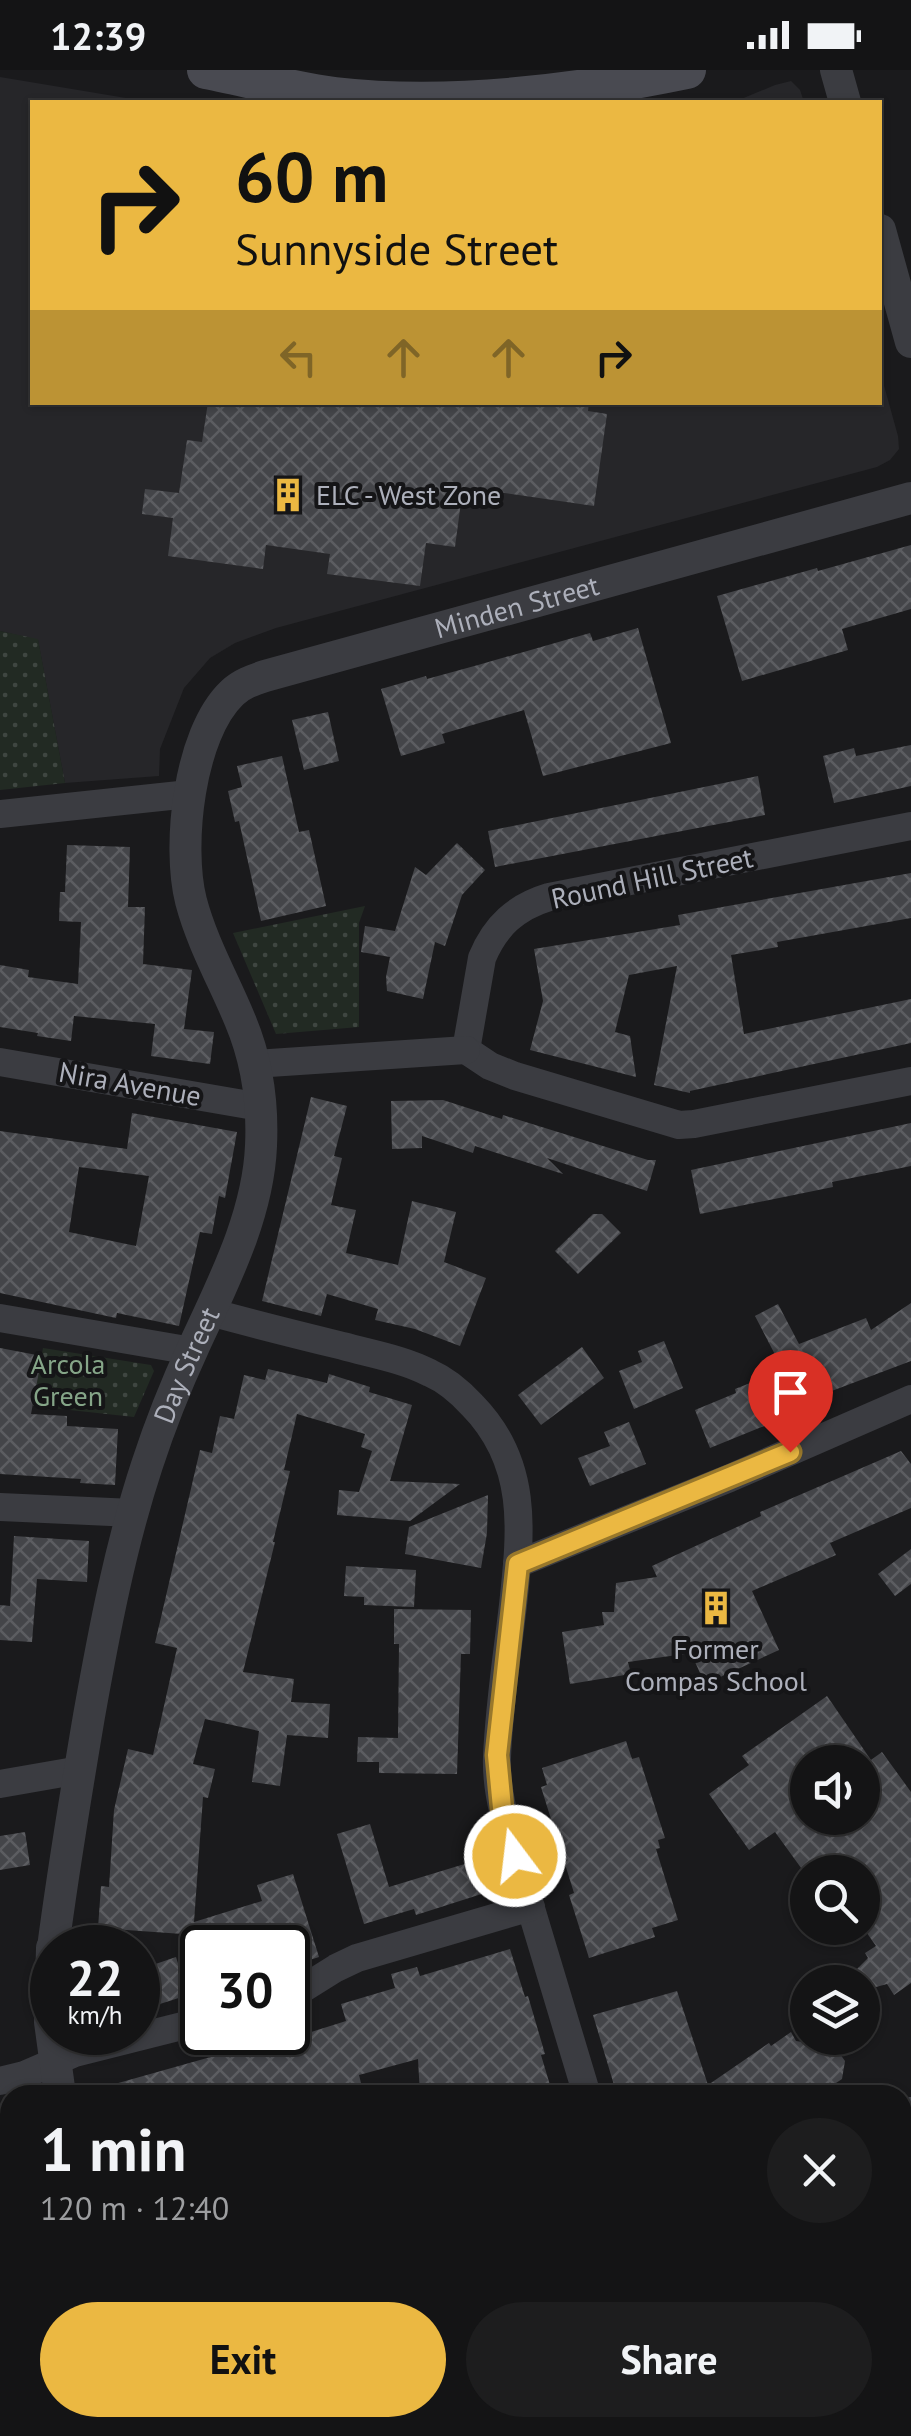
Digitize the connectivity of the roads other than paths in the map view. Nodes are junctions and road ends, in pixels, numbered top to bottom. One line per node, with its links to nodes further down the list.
1 (206, 70): 4 (main road)
2 (687, 70): 5 (main road)
3 (836, 70): 6 (street)
4 (386, 100)
5 (434, 100)
6 (844, 100)
7 (882, 237): 8 (street)
8 (911, 342)
9 (911, 498): 10 (street, Minden Street)
10 (189, 794): 11 (street); 15 (street, Day Street)
11 (0, 814)
12 (911, 826): 13 (street, Round Hill Street)
13 (466, 1050): 15 (street); 16 (street)
14 (0, 1062): 17 (street, Nira Avenue)
15 (254, 1064): 17 (street, Day Street)
16 (911, 1080)
17 (260, 1107): 18 (street, Day Street)
18 (210, 1312): 20 (street, Day Street); 24 (street)
19 (0, 1318): 20 (street)
20 (192, 1351): 23 (street, Day Street)
21 (910, 1403): 24 (street)
22 (0, 1507): 23 (street)
23 (133, 1513): 25 (street, Day Street)
24 (518, 1564): 27 (street)
25 (80, 1770): 26 (street); 28 (street, Day Street)
26 (0, 1784)
27 (531, 1907): 29 (street); 33 (street)
28 (56, 1925)
29 (310, 1984)
30 (180, 2027): 31 (street)
31 (58, 2079): 32 (street)
32 (0, 2081)
33 (584, 2085)

